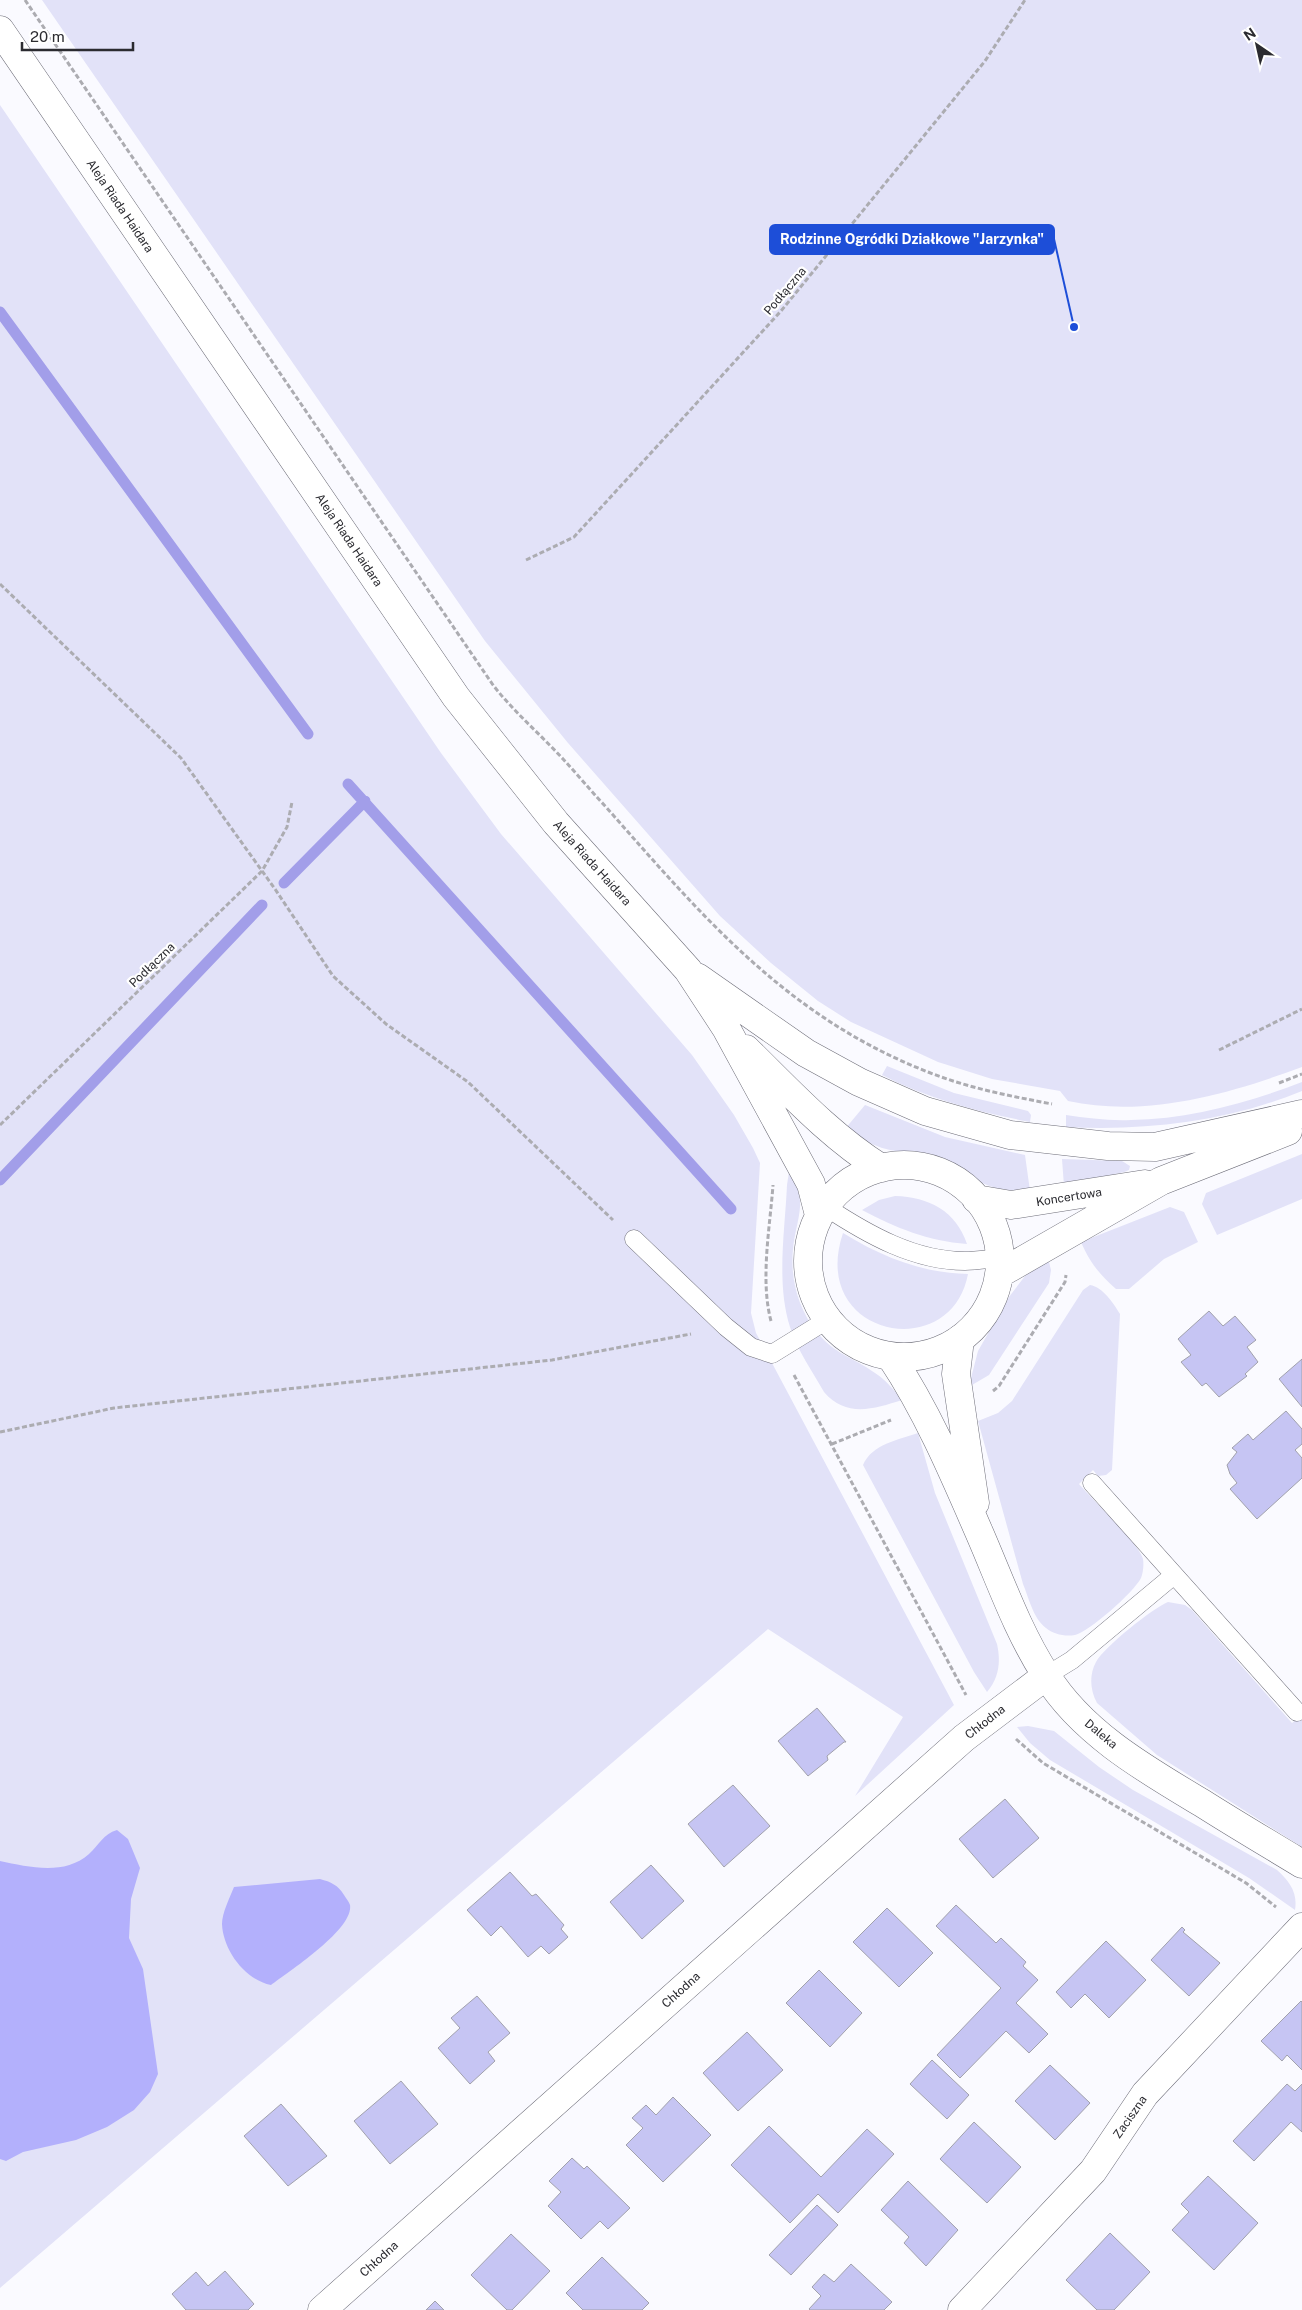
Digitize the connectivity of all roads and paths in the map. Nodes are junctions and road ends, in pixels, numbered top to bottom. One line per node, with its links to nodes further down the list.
1 (24, 0): 14 (path)
2 (1025, 0): 4 (path, Podłączna)
3 (0, 30): 8 (street, Aleja Riada Haidara)
4 (526, 560)
5 (0, 584): 7 (path)
6 (292, 802): 7 (path, Podłączna)
7 (262, 871): 16 (path, Podłączna); 23 (path)
8 (688, 970): 10 (street, Aleja Riada Haidara); 15 (street)
9 (1302, 1009): 11 (path)
10 (726, 1028): 18 (street, Aleja Riada Haidara); 22 (street, Aleja Riada Haidara)
11 (1219, 1050)
12 (1302, 1074): 13 (path)
13 (1278, 1083)
14 (1056, 1104)
15 (1302, 1114)
16 (0, 1125)
17 (1302, 1126): 19 (street, Koncertowa)
18 (881, 1168): 21 (street); 22 (street)
19 (1162, 1181): 21 (street, Koncertowa); 24 (street, Koncertowa)
20 (773, 1182): 29 (path)
21 (976, 1199): 24 (street)
22 (823, 1211): 24 (lane); 26 (street)
23 (634, 1239): 27 (lane)
24 (999, 1266): 28 (street)
25 (1066, 1268): 31 (path)
26 (827, 1320): 29 (lane); 30 (street)
27 (726, 1327): 29 (lane); 32 (path)
28 (960, 1340): 30 (street); 34 (street, Daleka)
29 (781, 1350): 38 (path)
30 (891, 1357): 34 (street, Daleka)
31 (987, 1396)
32 (0, 1432)
33 (1092, 1483): 35 (lane)
34 (979, 1532): 36 (street, Daleka)
35 (1174, 1575): 36 (lane); 37 (lane)
36 (1046, 1676): 38 (street, Chłodna); 39 (street, Daleka)
37 (1297, 1712)
38 (991, 1716): 40 (path); 41 (street, Chłodna)
39 (1302, 1864)
40 (1302, 1927): 42 (street, Zaciszna)
41 (322, 2310)
42 (962, 2310)

